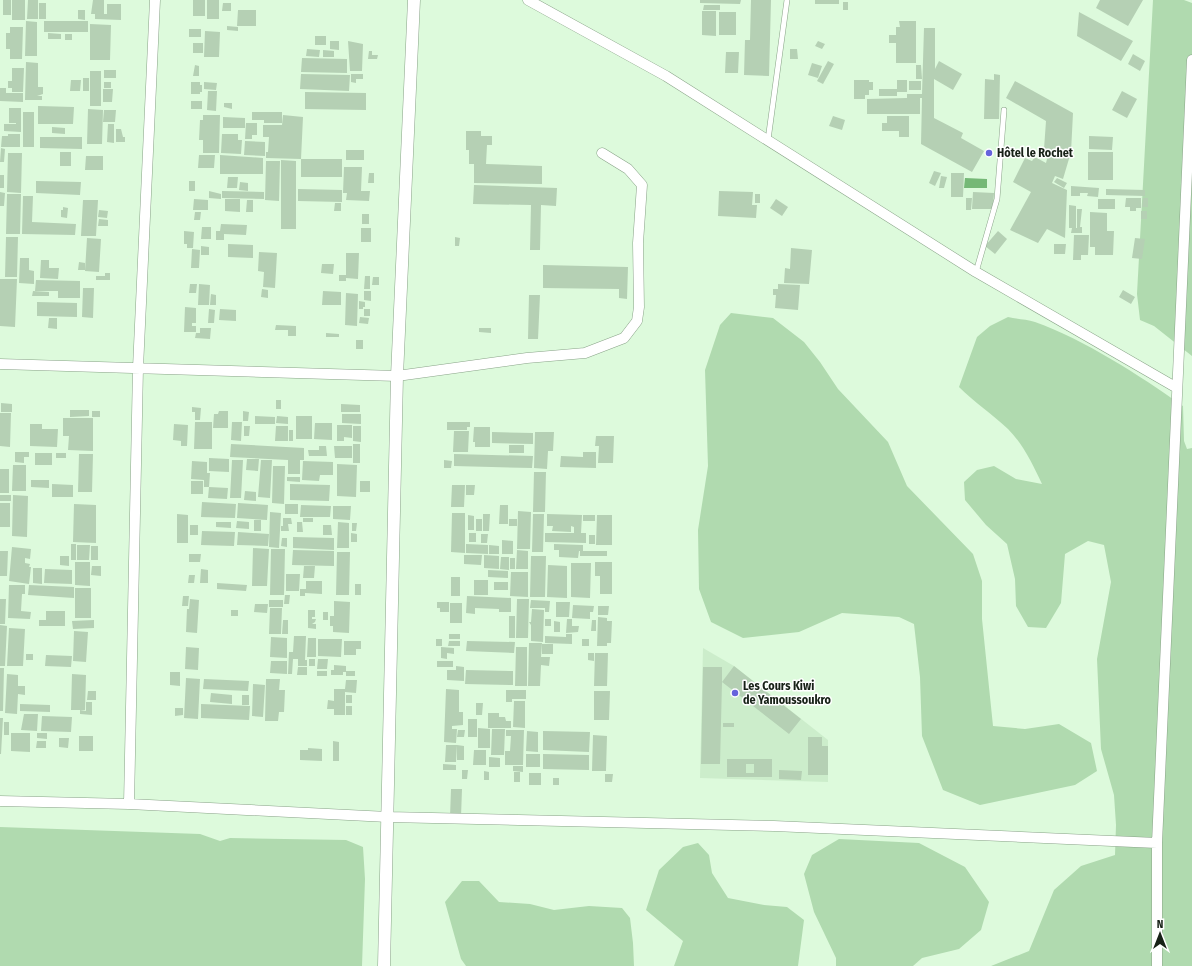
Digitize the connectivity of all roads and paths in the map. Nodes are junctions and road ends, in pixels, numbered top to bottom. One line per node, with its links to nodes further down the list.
1 (155, 0): 11 (street)
2 (414, 0): 12 (street)
3 (528, 0): 7 (street)
4 (787, 0): 7 (lane)
5 (1192, 60): 13 (street)
6 (1004, 110): 9 (lane)
7 (768, 140): 9 (street)
8 (602, 152): 12 (street)
9 (976, 272): 13 (street)
10 (0, 364): 11 (street)
11 (138, 368): 12 (street); 15 (street)
12 (397, 376): 16 (street)
13 (1177, 388): 17 (street)
14 (0, 801): 15 (street)
15 (129, 804): 16 (street)
16 (388, 817): 17 (street); 18 (street)
17 (1157, 843): 19 (street)
18 (384, 966)
19 (1157, 966)

